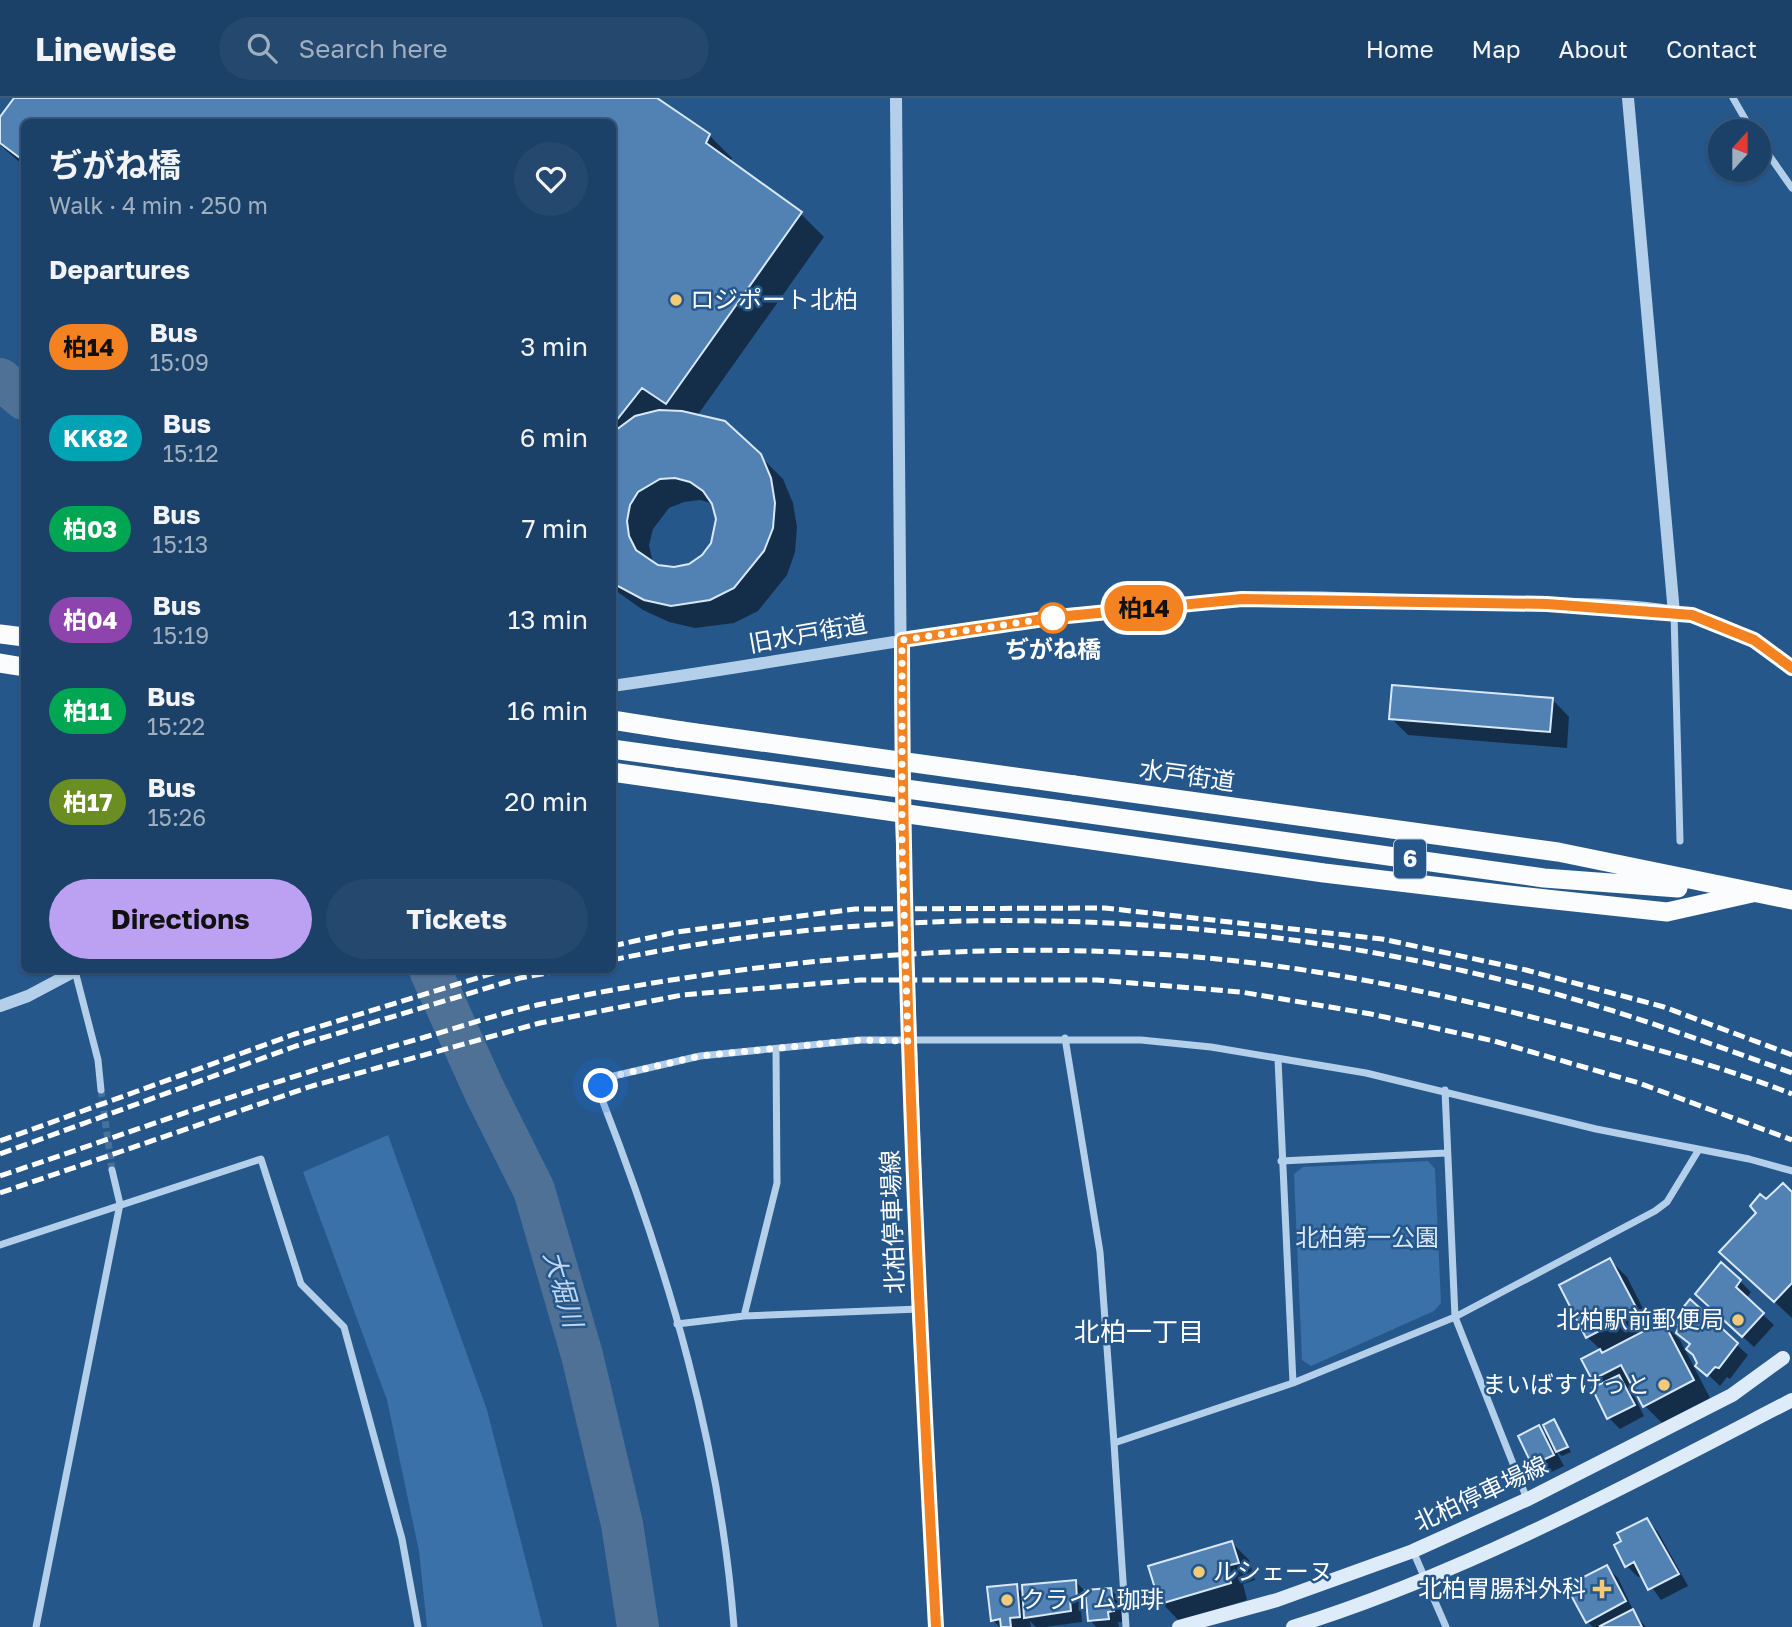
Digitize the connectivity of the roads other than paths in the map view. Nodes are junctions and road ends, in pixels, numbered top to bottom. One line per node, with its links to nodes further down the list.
1 (896, 98): 10 (street)
2 (1628, 98): 7 (street)
3 (1733, 98): 4 (street)
4 (1745, 119)
5 (1771, 158): 6 (street)
6 (1792, 188)
7 (1674, 613): 10 (street, 旧水戸街道); 13 (street, 旧水戸街道); 19 (street)
8 (0, 634): 9 (highway)
9 (21, 637)
10 (902, 640): 14 (street, 旧水戸街道); 18 (street)
11 (0, 663): 12 (highway)
12 (21, 666)
13 (1792, 668)
14 (616, 685)
15 (616, 721): 20 (highway, 水戸街道 / 6, bridge)
16 (616, 750): 20 (highway, 水戸街道 / 6, bridge)
17 (616, 773): 18 (highway)
18 (902, 814): 20 (highway); 26 (main road, 北柏停車場線)
19 (1680, 841)
20 (1752, 893): 21 (highway, 水戸街道 / 6)
21 (1792, 900)
22 (70, 973): 24 (street)
23 (77, 973): 29 (street)
24 (0, 1006)
25 (1065, 1038): 26 (street); 28 (street); 45 (street)
26 (908, 1041): 27 (street); 38 (main road, 北柏停車場線)
27 (776, 1050): 39 (street); 41 (street)
28 (1278, 1059): 30 (street); 33 (street)
29 (101, 1090)
30 (1446, 1090): 31 (street); 32 (street)
31 (1698, 1151): 35 (street); 40 (street)
32 (1446, 1153): 33 (street); 40 (street)
33 (1281, 1161): 43 (street)
34 (112, 1170): 36 (street)
35 (1792, 1171)
36 (120, 1203): 37 (street); 49 (street); 50 (street)
37 (0, 1245)
38 (919, 1309): 39 (street); 52 (main road, 北柏停車場線)
39 (744, 1316): 41 (street)
40 (1455, 1317): 43 (street); 46 (street)
41 (677, 1324): 51 (street)
42 (1785, 1359): 46 (main road, 北柏停車場線)
43 (1293, 1383): 45 (street)
44 (1792, 1400): 48 (main road)
45 (1114, 1443): 53 (street)
46 (1528, 1499): 47 (main road, 北柏停車場線)
47 (1413, 1551): 48 (street); 54 (main road, 北柏停車場線)
48 (1428, 1579): 55 (main road); 56 (street)
49 (36, 1627)
50 (418, 1627)
51 (734, 1627)
52 (936, 1627)
53 (1126, 1627)
54 (1179, 1627)
55 (1293, 1627)
56 (1446, 1627)

